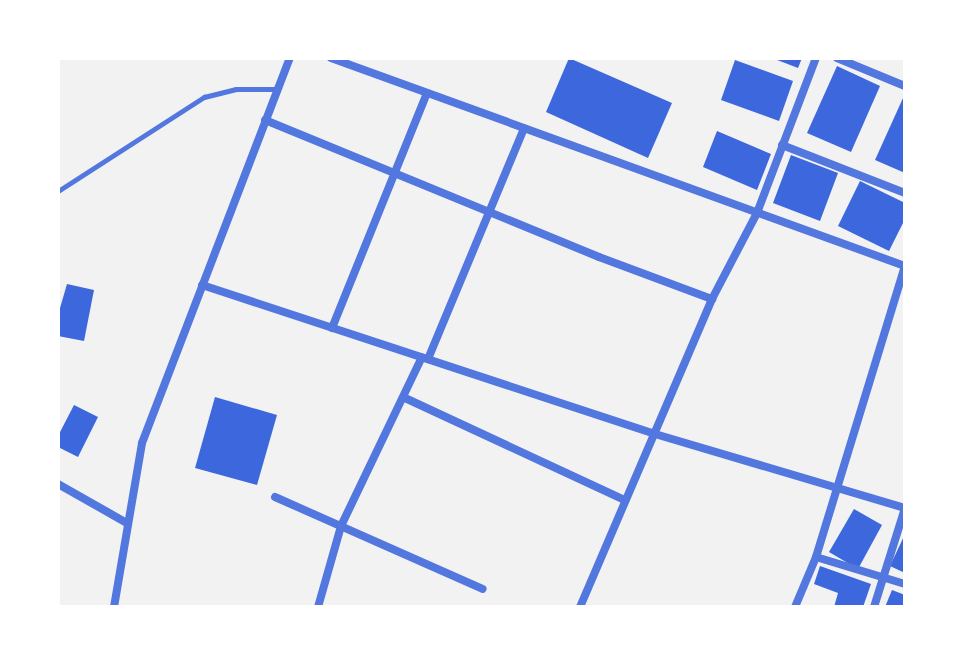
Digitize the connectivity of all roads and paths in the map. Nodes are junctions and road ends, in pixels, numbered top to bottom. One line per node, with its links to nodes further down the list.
1 (290, 58): 6 (street)
2 (331, 58): 7 (street)
3 (816, 58): 10 (street)
4 (837, 58): 5 (street)
5 (905, 86)
6 (277, 89): 8 (street); 12 (lane)
7 (427, 93): 9 (street); 11 (street)
8 (265, 120): 11 (street); 17 (street)
9 (524, 128): 14 (street); 15 (street)
10 (782, 145): 13 (street); 15 (street)
11 (397, 174): 14 (street); 19 (street)
12 (58, 191)
13 (905, 193)
14 (490, 213): 18 (street); 20 (street)
15 (757, 213): 16 (street); 18 (street)
16 (905, 266): 24 (street)
17 (202, 285): 19 (street); 28 (street)
18 (712, 299): 22 (street)
19 (332, 328): 20 (street)
20 (425, 358): 21 (street); 22 (street)
21 (405, 398): 26 (street); 29 (street)
22 (655, 434): 24 (street); 26 (street)
23 (58, 484): 28 (street)
24 (835, 488): 27 (street); 30 (street)
25 (275, 497): 29 (street)
26 (623, 499): 36 (street)
27 (905, 508): 31 (street)
28 (127, 523): 34 (street)
29 (341, 526): 33 (street); 35 (street)
30 (816, 557): 31 (street); 37 (street)
31 (883, 577): 32 (street); 38 (street)
32 (905, 584)
33 (483, 589)
34 (114, 607)
35 (318, 607)
36 (580, 607)
37 (795, 607)
38 (874, 607)

